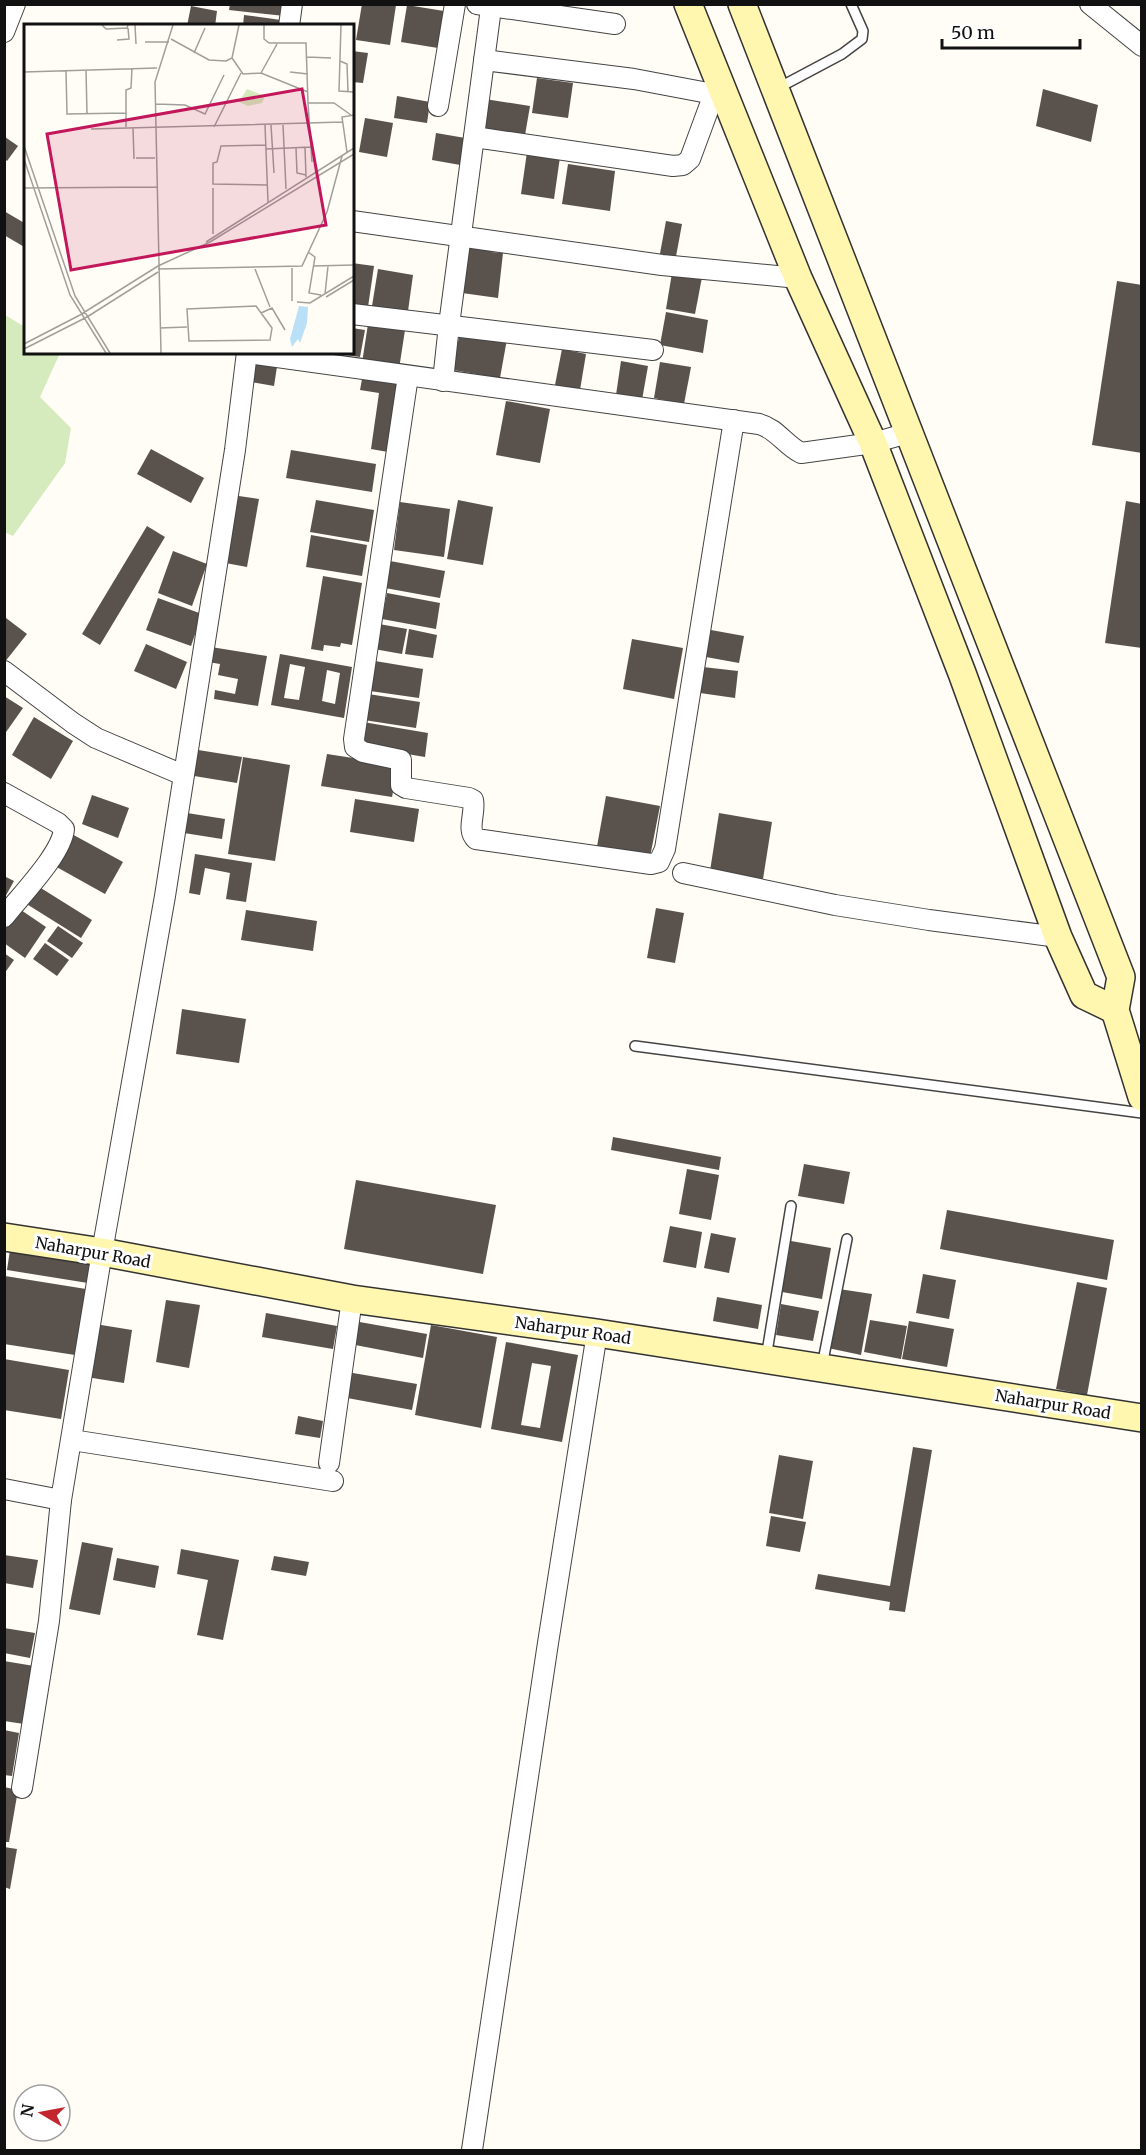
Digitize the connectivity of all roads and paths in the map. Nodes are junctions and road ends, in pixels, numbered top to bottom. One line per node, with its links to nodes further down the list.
1 (15, 4): 11 (street)
2 (292, 4): 9 (street)
3 (455, 4): 16 (street)
4 (688, 4): 15 (street)
5 (742, 4): 14 (street)
6 (851, 4): 14 (lane)
7 (1090, 4): 12 (street)
8 (484, 6): 10 (street); 13 (street)
9 (289, 24)
10 (615, 24)
11 (4, 32)
12 (1142, 46)
13 (484, 60): 15 (street); 17 (street)
14 (776, 89): 29 (street)
15 (719, 95): 17 (street); 20 (street)
16 (438, 106)
17 (474, 137): 19 (street)
18 (354, 221): 19 (street)
19 (460, 237): 20 (street); 22 (street)
20 (798, 278): 30 (street)
21 (354, 314): 22 (street)
22 (449, 325): 23 (street); 27 (street)
23 (652, 350)
24 (247, 354): 32 (street)
25 (254, 354): 26 (street)
26 (408, 376): 27 (street); 28 (street)
27 (443, 381): 28 (street)
28 (734, 420): 30 (street)
29 (908, 433): 30 (street); 37 (street)
30 (873, 443): 36 (street)
31 (4, 671): 32 (street)
32 (183, 775): 44 (street)
33 (4, 793): 35 (street)
34 (683, 873): 36 (street)
35 (4, 917)
36 (1058, 937): 37 (street)
37 (1114, 1010): 39 (street)
38 (634, 1046): 40 (lane)
39 (1142, 1097)
40 (1142, 1113)
41 (791, 1206): 47 (lane)
42 (4, 1237): 44 (street, Naharpur Road)
43 (847, 1239): 48 (lane)
44 (102, 1252): 45 (street, Naharpur Road); 50 (street)
45 (352, 1299): 46 (street, Naharpur Road); 50 (street)
46 (597, 1333): 47 (street, Naharpur Road); 54 (street)
47 (766, 1359): 48 (street, Naharpur Road)
48 (822, 1367): 49 (street, Naharpur Road)
49 (1142, 1418)
50 (72, 1440): 52 (street)
51 (4, 1489): 52 (street)
52 (61, 1500): 53 (street)
53 (22, 1788)
54 (472, 2151)

